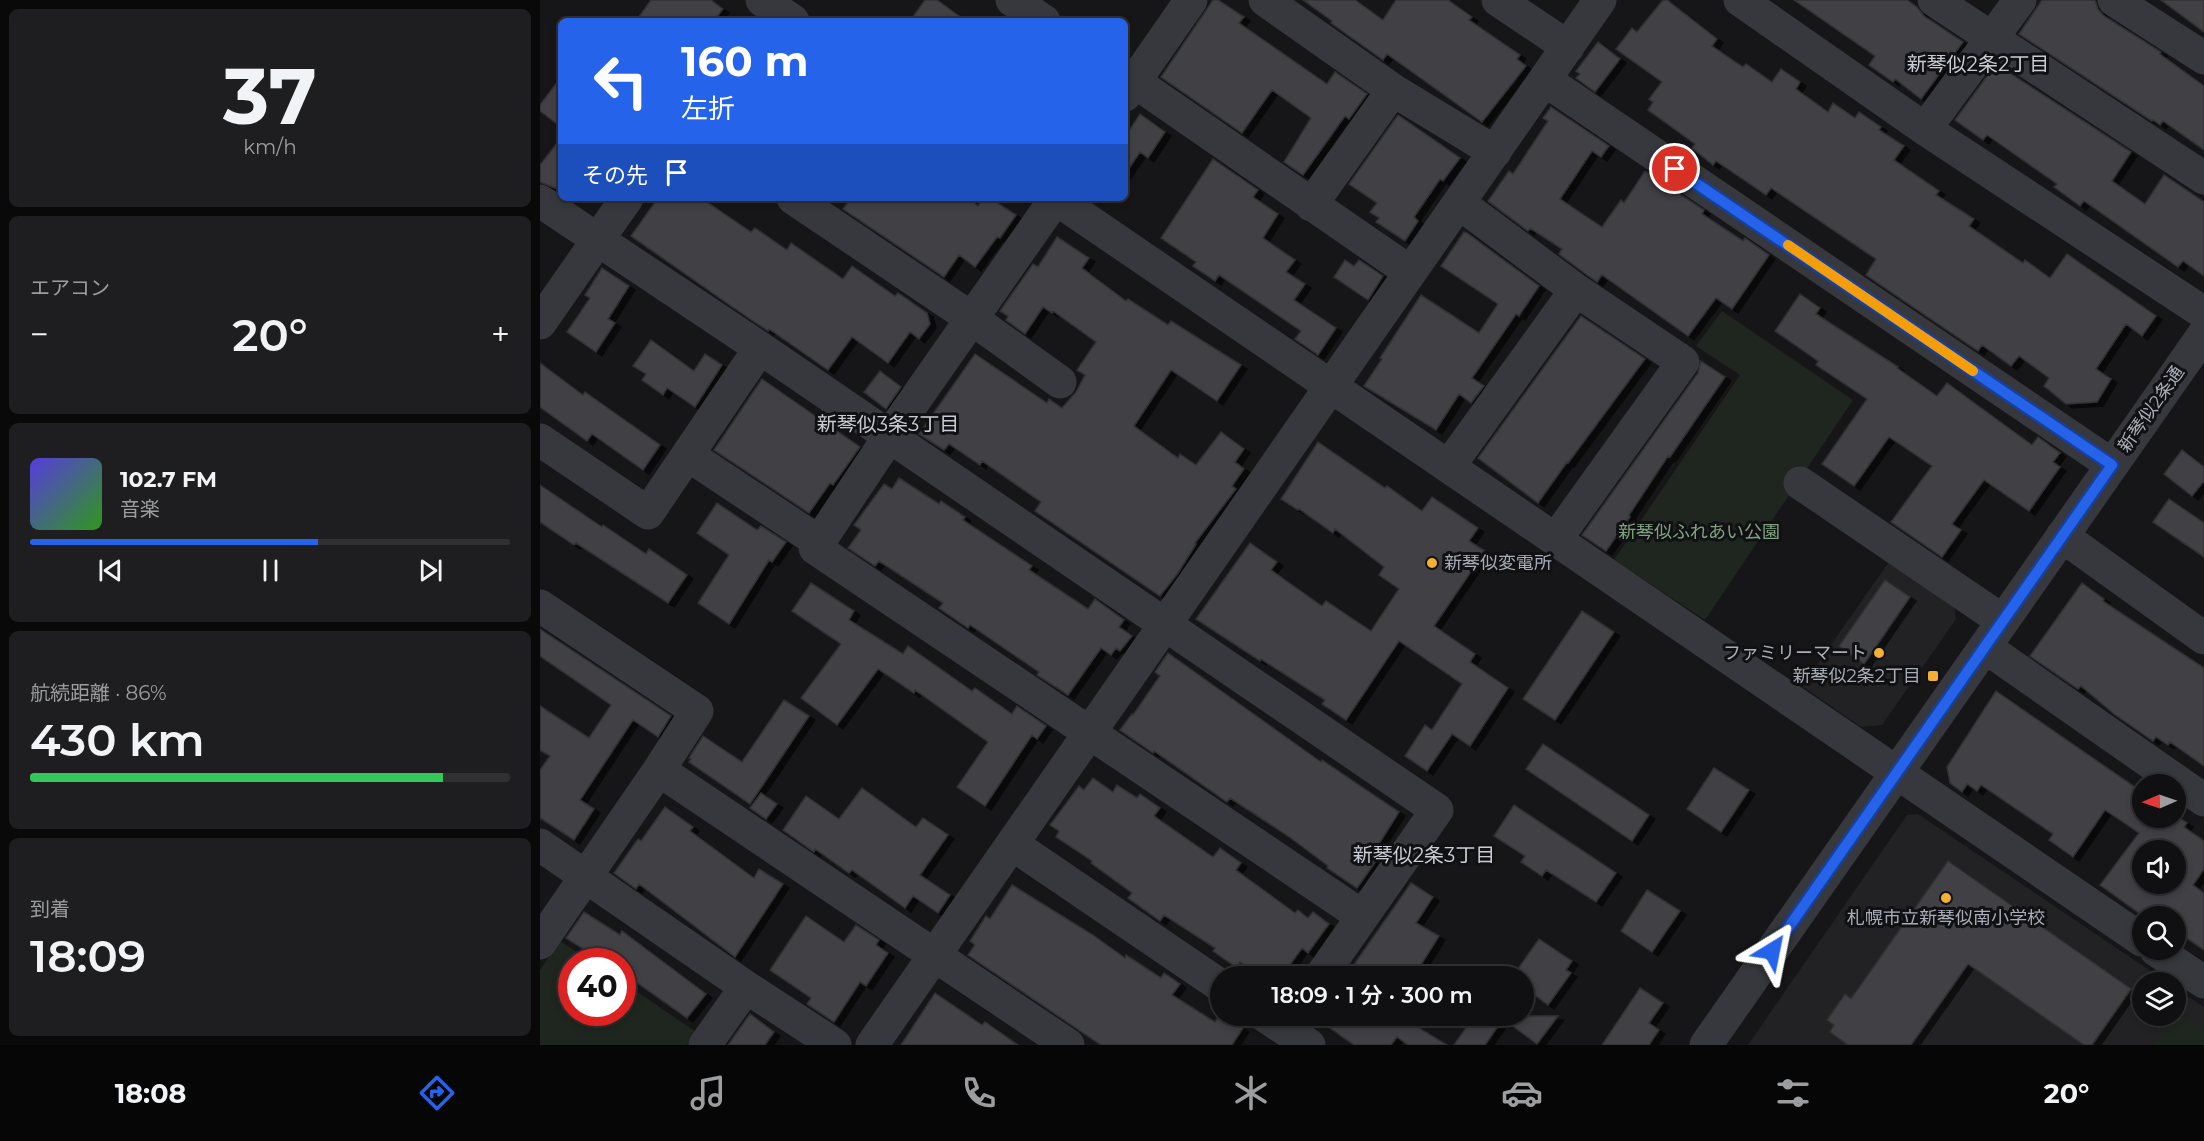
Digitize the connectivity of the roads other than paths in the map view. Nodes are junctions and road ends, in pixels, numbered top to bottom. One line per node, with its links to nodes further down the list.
1 (1012, 0): 12 (street)
2 (1191, 0): 17 (street)
3 (1265, 0): 18 (street)
4 (1498, 0): 14 (street)
5 (1600, 0): 14 (street)
6 (1740, 0): 19 (street)
7 (1934, 0): 13 (street)
8 (2020, 0): 13 (street)
9 (2114, 0): 15 (street)
10 (761, 6): 11 (street)
11 (787, 18)
12 (1039, 18)
13 (1991, 39): 19 (street); 21 (street)
14 (1568, 47): 16 (street)
15 (2204, 58)
16 (1545, 80): 20 (street); 42 (street)
17 (1128, 84): 28 (street)
18 (1393, 90): 20 (street); 28 (street)
19 (1925, 129): 32 (street)
20 (1495, 152): 27 (street)
21 (2204, 178)
22 (540, 201): 29 (street)
23 (625, 201): 29 (street)
24 (797, 201): 33 (street)
25 (1054, 201): 33 (street)
26 (1060, 201): 38 (street)
27 (1459, 203): 30 (street); 31 (street)
28 (1311, 206): 30 (street)
29 (599, 238): 34 (street); 36 (street)
30 (1410, 272): 38 (street)
31 (1576, 290): 43 (street); 46 (street)
32 (2204, 313)
33 (971, 318): 37 (street); 39 (street)
34 (540, 323)
35 (2204, 334): 42 (street, 新琴似2条通)
36 (760, 348): 39 (street); 41 (street)
37 (1060, 382)
38 (1332, 386): 43 (street); 49 (street)
39 (889, 436): 47 (street); 49 (street)
40 (540, 440): 41 (street)
41 (688, 455): 47 (street)
42 (2112, 465): 45 (street, 新琴似2条通)
43 (1449, 466): 46 (street)
44 (1800, 483): 50 (street)
45 (2062, 536): 50 (street, 新琴似2条通); 51 (street)
46 (1556, 539): 54 (street)
47 (819, 542): 52 (street)
48 (540, 606): 53 (street)
49 (1165, 624): 52 (street); 59 (street)
50 (1994, 634): 54 (street, 新琴似2条通); 55 (street)
51 (2204, 638)
52 (1089, 734): 56 (street); 59 (street)
53 (659, 770): 58 (street); 62 (street)
54 (1897, 772): 60 (street); 72 (street, 新琴似2条通)
55 (2204, 800)
56 (1012, 844): 62 (street); 65 (street)
57 (540, 845): 58 (street)
58 (586, 877): 61 (street); 67 (street)
59 (1362, 916): 64 (street)
60 (2132, 933)
61 (540, 943)
62 (935, 955): 70 (street); 71 (street)
63 (2171, 960): 66 (street)
64 (1328, 966)
65 (1210, 979)
66 (2204, 982)
67 (746, 987): 68 (street); 69 (street)
68 (705, 1045)
69 (835, 1045)
70 (872, 1045)
71 (1068, 1045)
72 (1706, 1045)

